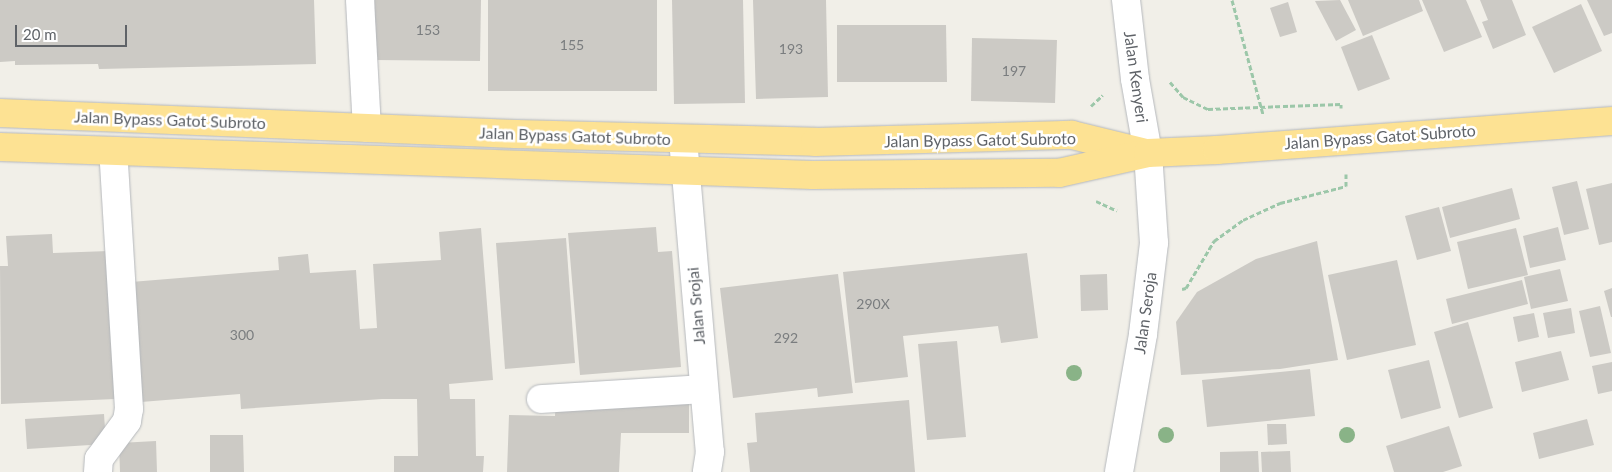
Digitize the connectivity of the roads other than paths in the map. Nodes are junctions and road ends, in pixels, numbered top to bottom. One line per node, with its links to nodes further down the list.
1 (360, 0): 5 (street)
2 (1126, 0): 9 (street, Jalan Kenyeri)
3 (0, 113): 5 (highway, Jalan Bypass Gatot Subroto)
4 (1612, 121): 9 (highway, Jalan Bypass Gatot Subroto)
5 (367, 128): 6 (highway, Jalan Bypass Gatot Subroto)
6 (683, 139): 9 (highway, Jalan Bypass Gatot Subroto); 10 (street, Jalan Srojai)
7 (0, 147): 8 (highway, Jalan Bypass Gatot Subroto)
8 (113, 151): 10 (highway, Jalan Bypass Gatot Subroto); 13 (street)
9 (1148, 153): 10 (highway, Jalan Bypass Gatot Subroto); 15 (street, Jalan Seroja)
10 (686, 171): 11 (street, Jalan Srojai)
11 (703, 389): 12 (street); 14 (street, Jalan Srojai)
12 (541, 399)
13 (99, 466)
14 (707, 472)
15 (1119, 472)

